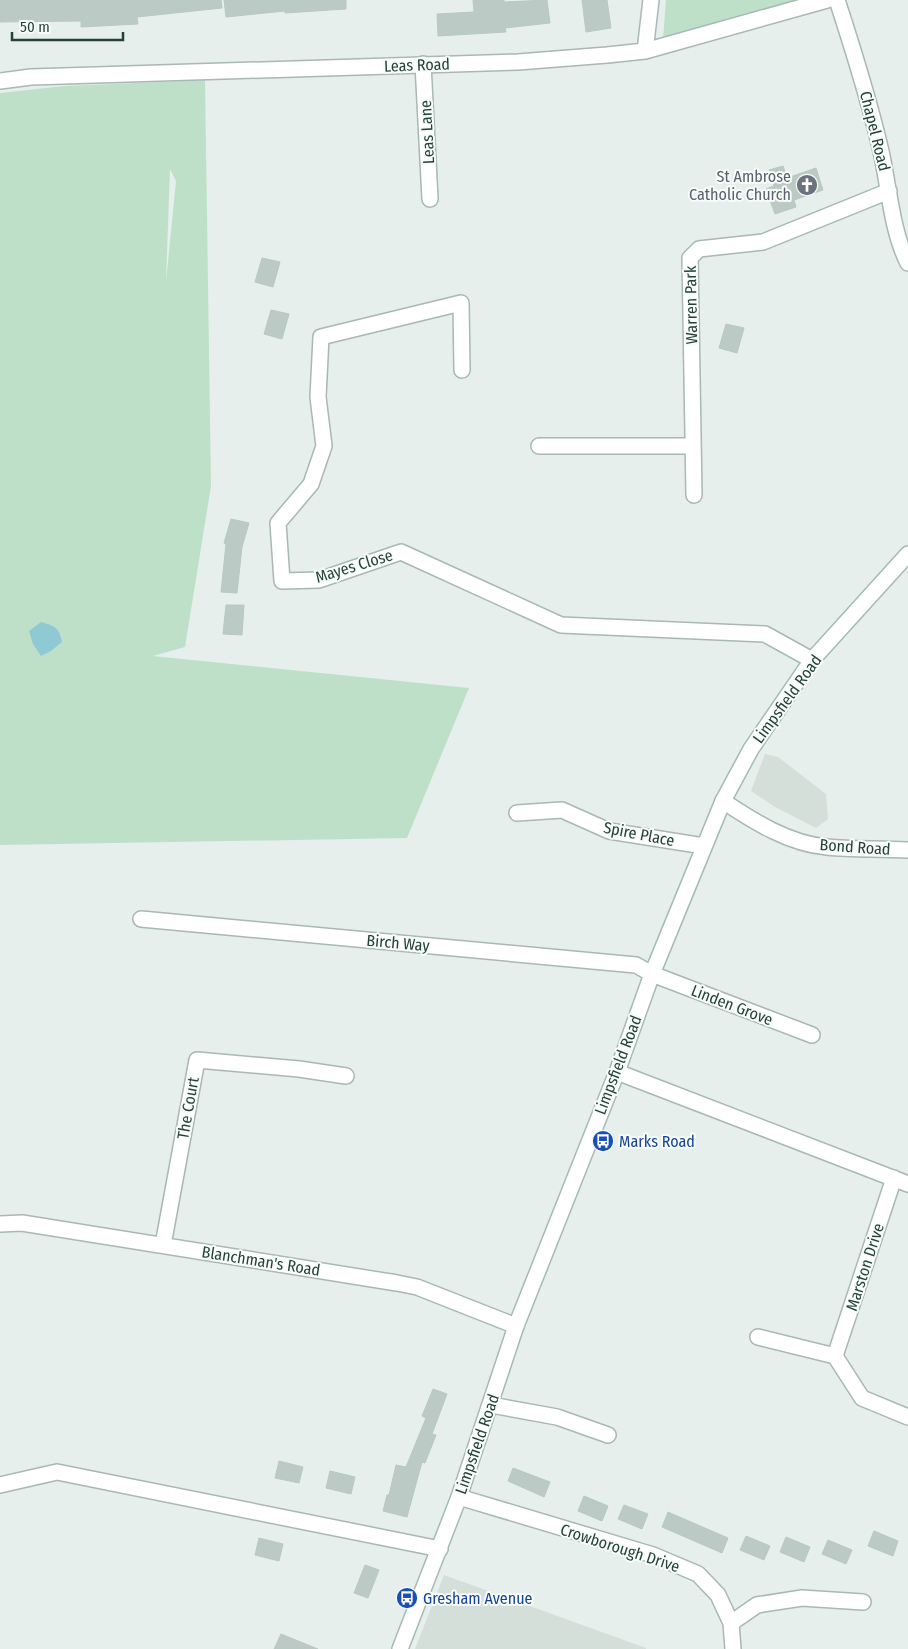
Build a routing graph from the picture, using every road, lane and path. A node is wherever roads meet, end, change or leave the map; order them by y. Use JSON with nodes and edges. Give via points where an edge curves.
{"nodes":[{"id":1,"x":651,"y":0,"type":"edge"},
{"id":2,"x":827,"y":0,"type":"edge"},
{"id":3,"x":837,"y":0,"type":"edge"},
{"id":4,"x":645,"y":51,"type":"junction"},
{"id":5,"x":423,"y":64,"type":"junction"},
{"id":6,"x":0,"y":81,"type":"edge"},
{"id":7,"x":889,"y":191,"type":"junction"},
{"id":8,"x":430,"y":200,"type":"dead end"},
{"id":9,"x":908,"y":262,"type":"edge"},
{"id":10,"x":462,"y":370,"type":"dead end"},
{"id":11,"x":539,"y":446,"type":"dead end"},
{"id":12,"x":693,"y":446,"type":"junction"},
{"id":13,"x":694,"y":495,"type":"dead end"},
{"id":14,"x":908,"y":554,"type":"edge"},
{"id":15,"x":812,"y":660,"type":"junction"},
{"id":16,"x":722,"y":801,"type":"junction"},
{"id":17,"x":517,"y":813,"type":"dead end"},
{"id":18,"x":704,"y":846,"type":"junction"},
{"id":19,"x":908,"y":850,"type":"edge"},
{"id":20,"x":141,"y":919,"type":"dead end"},
{"id":21,"x":652,"y":974,"type":"junction"},
{"id":22,"x":812,"y":1035,"type":"dead end"},
{"id":23,"x":616,"y":1072,"type":"junction"},
{"id":24,"x":346,"y":1076,"type":"dead end"},
{"id":25,"x":901,"y":1181,"type":"edge"},
{"id":26,"x":0,"y":1224,"type":"edge"},
{"id":27,"x":164,"y":1245,"type":"junction"},
{"id":28,"x":516,"y":1326,"type":"junction"},
{"id":29,"x":758,"y":1337,"type":"dead end"},
{"id":30,"x":835,"y":1356,"type":"junction"},
{"id":31,"x":490,"y":1405,"type":"junction"},
{"id":32,"x":908,"y":1417,"type":"edge"},
{"id":33,"x":608,"y":1435,"type":"dead end"},
{"id":34,"x":0,"y":1485,"type":"edge"},
{"id":35,"x":459,"y":1497,"type":"junction"},
{"id":36,"x":440,"y":1548,"type":"junction"},
{"id":37,"x":864,"y":1602,"type":"dead end"},
{"id":38,"x":731,"y":1623,"type":"junction"},
{"id":39,"x":400,"y":1649,"type":"edge"},
{"id":40,"x":733,"y":1649,"type":"edge"}],
"edges":[{"from":1,"to":4,"type":"street"},
{"from":2,"to":4,"type":"street","name":"Leas Road"},
{"from":3,"to":7,"type":"street","name":"Chapel Road","via":[[857,62]]},
{"from":4,"to":5,"type":"street","name":"Leas Road","via":[[518,62]]},
{"from":5,"to":6,"type":"street","name":"Leas Road","via":[[30,77]]},
{"from":5,"to":8,"type":"street","name":"Leas Lane"},
{"from":7,"to":9,"type":"street","name":"Chapel Road","via":[[898,238]]},
{"from":7,"to":12,"type":"street","name":"Warren Park","via":[[763,242],[699,249],[690,258]]},
{"from":10,"to":15,"type":"street","name":"Mayes Close","via":[[461,303],[321,337],[318,398],[324,446],[311,484],[278,523],[282,581],[320,580],[401,552],[561,625],[765,634]]},
{"from":11,"to":12,"type":"street"},
{"from":12,"to":13,"type":"street","name":"Warren Park"},
{"from":14,"to":15,"type":"street","name":"Limpsfield Road"},
{"from":15,"to":16,"type":"street","name":"Limpsfield Road","via":[[751,749]]},
{"from":16,"to":18,"type":"street","name":"Limpsfield Road"},
{"from":16,"to":19,"type":"street","name":"Bond Road","via":[[756,823],[794,840],[826,847]]},
{"from":17,"to":18,"type":"street","name":"Spire Place","via":[[562,810],[609,831]]},
{"from":18,"to":21,"type":"street","name":"Limpsfield Road"},
{"from":20,"to":21,"type":"street","name":"Birch Way","via":[[636,965]]},
{"from":21,"to":22,"type":"street","name":"Linden Grove"},
{"from":21,"to":23,"type":"street","name":"Limpsfield Road"},
{"from":23,"to":25,"type":"street"},
{"from":23,"to":28,"type":"street","name":"Limpsfield Road"},
{"from":24,"to":27,"type":"street","name":"The Court","via":[[196,1060]]},
{"from":25,"to":30,"type":"street","name":"Marston Drive"},
{"from":26,"to":27,"type":"street","name":"Blanchman's Road","via":[[22,1223]]},
{"from":27,"to":28,"type":"street","name":"Blanchman's Road","via":[[417,1287]]},
{"from":28,"to":31,"type":"street","name":"Limpsfield Road"},
{"from":29,"to":30,"type":"street"},
{"from":30,"to":32,"type":"street","via":[[862,1398]]},
{"from":31,"to":33,"type":"street","via":[[557,1416]]},
{"from":31,"to":35,"type":"street","name":"Limpsfield Road"},
{"from":34,"to":36,"type":"street","via":[[57,1472]]},
{"from":35,"to":36,"type":"street","name":"Limpsfield Road"},
{"from":35,"to":38,"type":"street","name":"Crowborough Drive","via":[[653,1555],[698,1574],[718,1595]]},
{"from":36,"to":39,"type":"street","name":"Limpsfield Road"},
{"from":37,"to":38,"type":"street","via":[[802,1598],[757,1605]]},
{"from":38,"to":40,"type":"street","name":"Crowborough Drive"}]}
